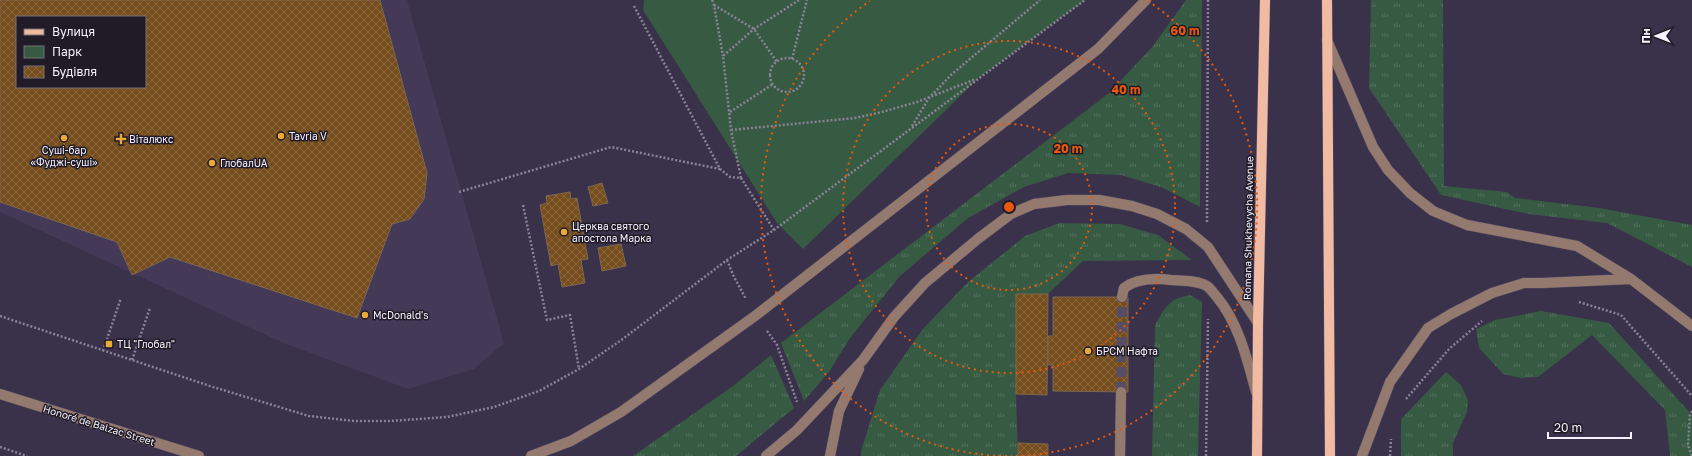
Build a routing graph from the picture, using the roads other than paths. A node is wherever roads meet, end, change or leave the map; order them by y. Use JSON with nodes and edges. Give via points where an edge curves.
{"nodes":[{"id":1,"x":1146,"y":0,"type":"edge"},
{"id":2,"x":1265,"y":0,"type":"edge"},
{"id":3,"x":1327,"y":0,"type":"edge"},
{"id":4,"x":1327,"y":40,"type":"junction"},
{"id":5,"x":1631,"y":279,"type":"junction"},
{"id":6,"x":1122,"y":297,"type":"tunnel mouth"},
{"id":7,"x":1258,"y":323,"type":"junction"},
{"id":8,"x":1692,"y":326,"type":"edge"},
{"id":9,"x":863,"y":360,"type":"junction"},
{"id":10,"x":1121,"y":392,"type":"tunnel mouth"},
{"id":11,"x":0,"y":394,"type":"edge"},
{"id":12,"x":1257,"y":396,"type":"junction"},
{"id":13,"x":199,"y":456,"type":"edge"},
{"id":14,"x":531,"y":456,"type":"edge"},
{"id":15,"x":766,"y":456,"type":"edge"},
{"id":16,"x":830,"y":456,"type":"edge"},
{"id":17,"x":1120,"y":456,"type":"edge"},
{"id":18,"x":1257,"y":456,"type":"edge"},
{"id":19,"x":1330,"y":456,"type":"edge"},
{"id":20,"x":1362,"y":456,"type":"edge"}],
"edges":[{"from":1,"to":14,"type":"street","via":[[1098,49],[755,316],[621,412],[571,441]]},
{"from":2,"to":7,"type":"main road","name":"Romana Shukhevycha Avenue"},
{"from":3,"to":4,"type":"main road"},
{"from":4,"to":5,"type":"street","via":[[1373,147],[1388,170],[1410,193],[1433,211],[1467,225],[1577,246]]},
{"from":4,"to":19,"type":"main road"},
{"from":5,"to":8,"type":"street"},
{"from":5,"to":20,"type":"street","via":[[1524,283],[1492,293],[1428,328],[1390,382]]},
{"from":6,"to":12,"type":"street","via":[[1124,288],[1130,283],[1144,280],[1172,280],[1208,287],[1226,308],[1244,347]]},
{"from":7,"to":9,"type":"street","via":[[1208,246],[1186,229],[1158,214],[1132,206],[1099,200],[1067,200],[1034,204],[1011,214],[979,238],[925,283],[894,317]]},
{"from":7,"to":12,"type":"main road","name":"Romana Shukhevycha Avenue"},
{"from":9,"to":15,"type":"street","via":[[797,430]]},
{"from":9,"to":16,"type":"street","via":[[839,411]]},
{"from":10,"to":17,"type":"street"},
{"from":11,"to":13,"type":"street","name":"Honoré de Balzac Street"},
{"from":12,"to":18,"type":"main road","name":"Romana Shukhevycha Avenue"}]}
